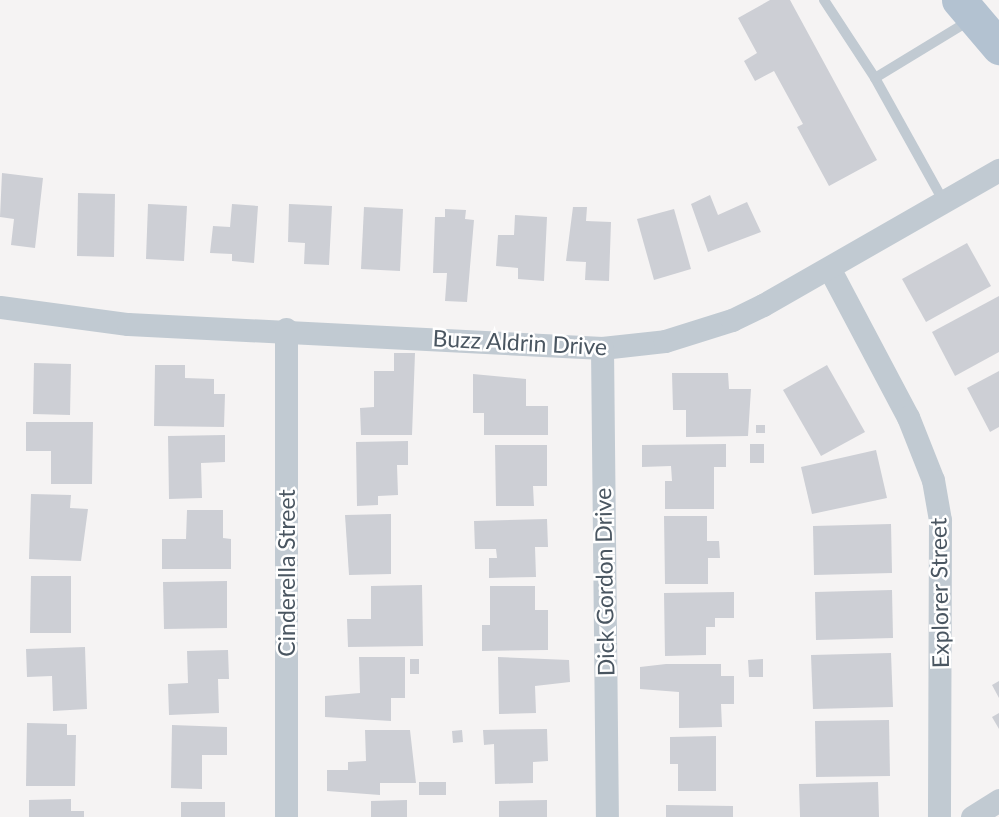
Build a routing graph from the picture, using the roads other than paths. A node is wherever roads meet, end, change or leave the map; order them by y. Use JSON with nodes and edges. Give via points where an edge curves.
{"nodes":[{"id":1,"x":824,"y":0,"type":"edge"},
{"id":2,"x":967,"y":9,"type":"edge"},
{"id":3,"x":999,"y":47,"type":"edge"},
{"id":4,"x":875,"y":78,"type":"junction"},
{"id":5,"x":999,"y":170,"type":"edge"},
{"id":6,"x":944,"y":202,"type":"junction"},
{"id":7,"x":829,"y":268,"type":"junction"},
{"id":8,"x":0,"y":307,"type":"edge"},
{"id":9,"x":286,"y":329,"type":"junction"},
{"id":10,"x":602,"y":348,"type":"junction"},
{"id":11,"x":999,"y":800,"type":"edge"},
{"id":12,"x":285,"y":817,"type":"edge"},
{"id":13,"x":607,"y":817,"type":"edge"},
{"id":14,"x":939,"y":817,"type":"edge"},
{"id":15,"x":972,"y":817,"type":"edge"}],
"edges":[{"from":1,"to":4,"type":"lane"},
{"from":2,"to":3,"type":"main road"},
{"from":2,"to":4,"type":"lane"},
{"from":4,"to":6,"type":"lane"},
{"from":5,"to":6,"type":"street","name":"Buzz Aldrin Drive"},
{"from":6,"to":7,"type":"street","name":"Buzz Aldrin Drive"},
{"from":7,"to":10,"type":"street","name":"Buzz Aldrin Drive","via":[[763,305],[699,332]]},
{"from":7,"to":14,"type":"street","name":"Explorer Street","via":[[908,417],[933,480],[940,520]]},
{"from":8,"to":9,"type":"street","name":"Buzz Aldrin Drive","via":[[128,324]]},
{"from":9,"to":10,"type":"street","name":"Buzz Aldrin Drive"},
{"from":9,"to":12,"type":"street","name":"Cinderella Street"},
{"from":10,"to":13,"type":"street","name":"Dick Gordon Drive"},
{"from":11,"to":15,"type":"street"}]}
